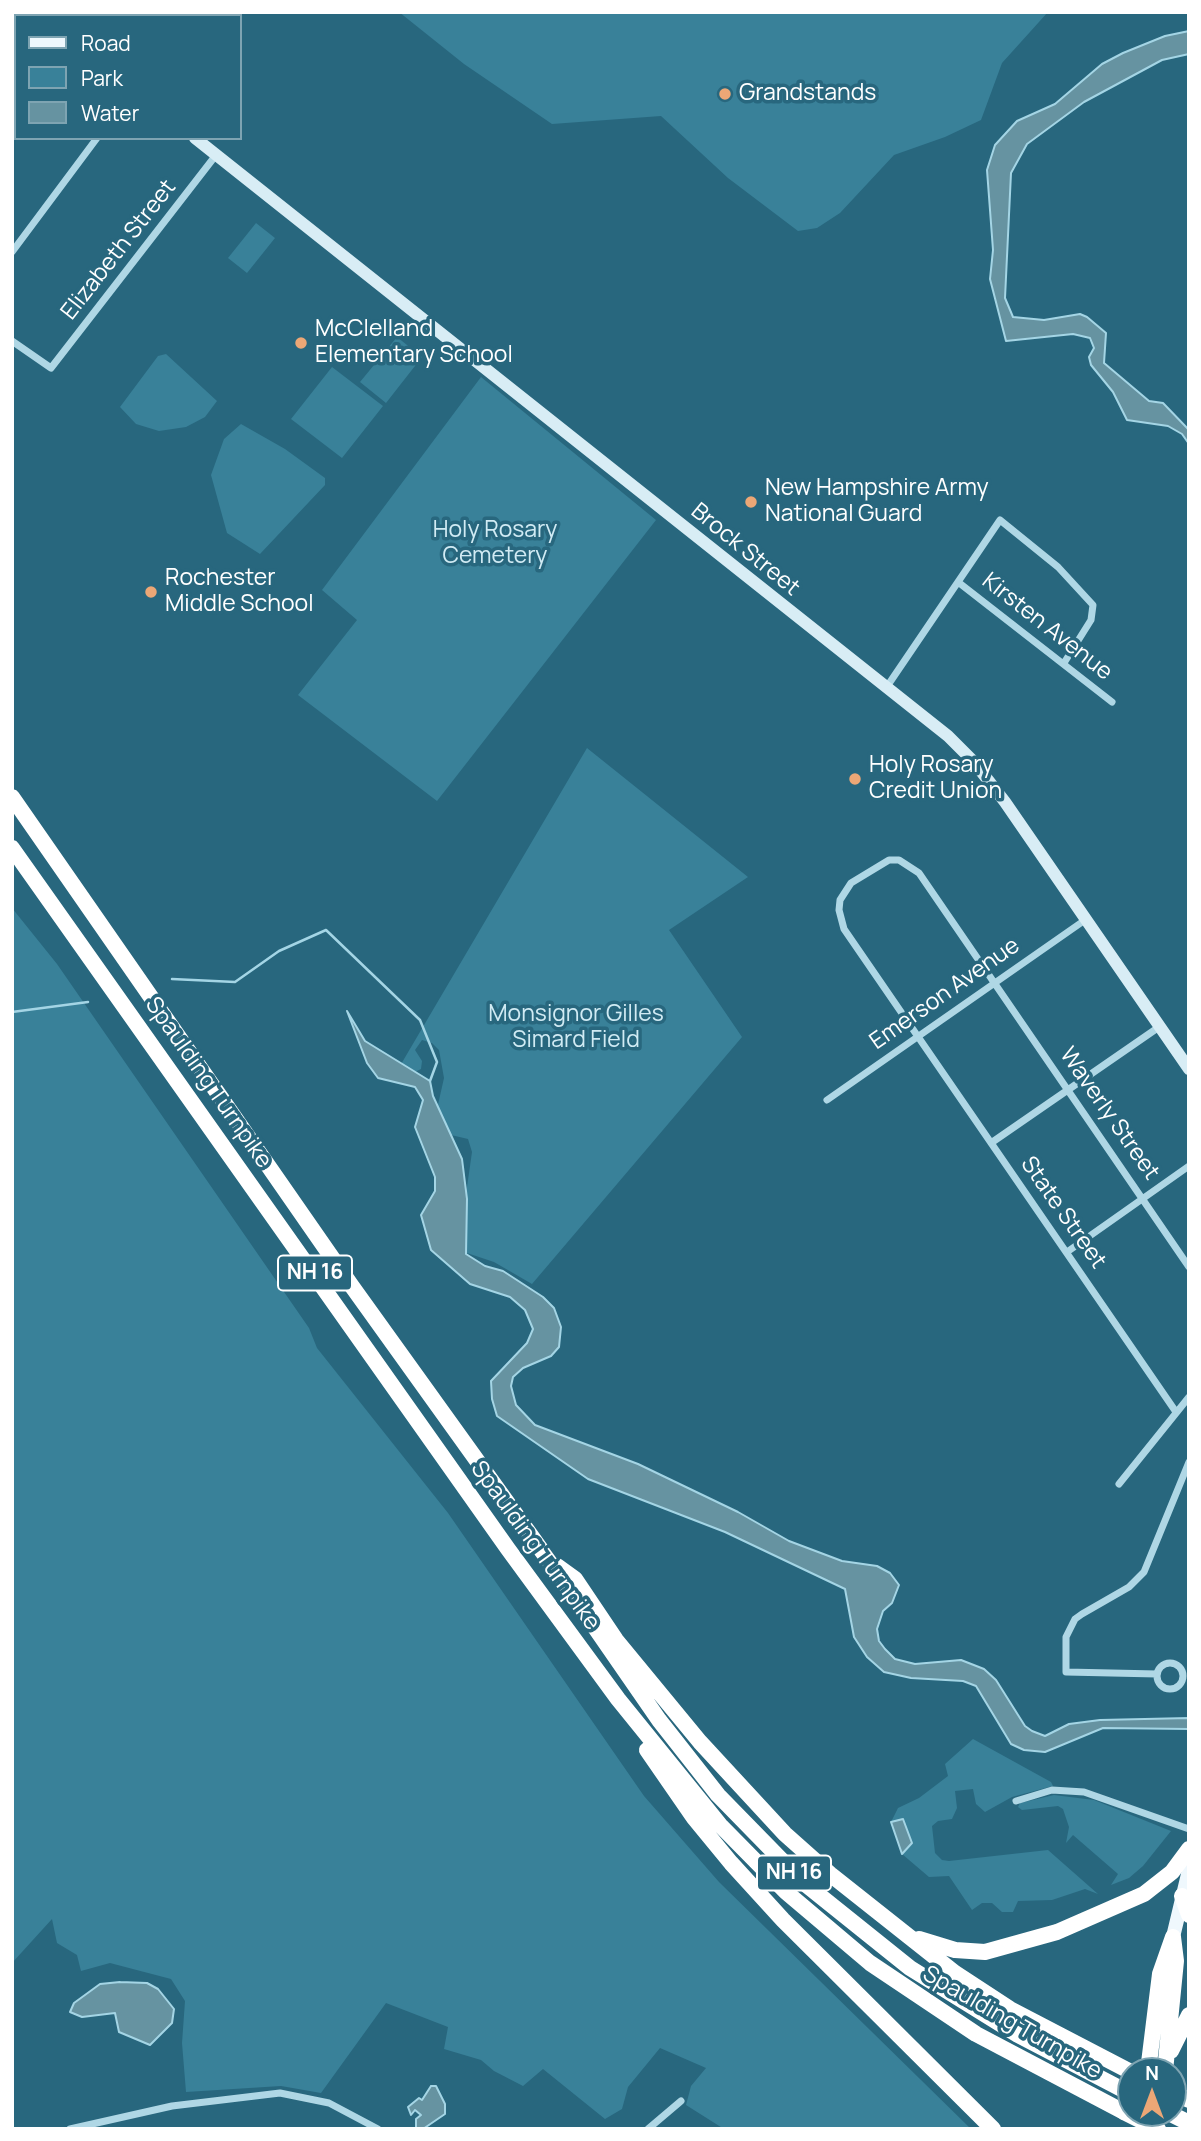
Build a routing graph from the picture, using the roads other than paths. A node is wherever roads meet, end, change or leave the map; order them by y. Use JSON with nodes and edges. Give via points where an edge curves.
{"nodes":[{"id":1,"x":95,"y":140,"type":"edge"},
{"id":2,"x":197,"y":140,"type":"edge"},
{"id":3,"x":216,"y":155,"type":"junction"},
{"id":4,"x":12,"y":251,"type":"edge"},
{"id":5,"x":12,"y":341,"type":"edge"},
{"id":6,"x":958,"y":582,"type":"junction"},
{"id":7,"x":1064,"y":663,"type":"junction"},
{"id":8,"x":886,"y":688,"type":"junction"},
{"id":9,"x":1112,"y":702,"type":"dead end"},
{"id":10,"x":12,"y":797,"type":"edge"},
{"id":11,"x":12,"y":848,"type":"edge"},
{"id":12,"x":1085,"y":920,"type":"junction"},
{"id":13,"x":996,"y":982,"type":"junction"},
{"id":14,"x":1159,"y":1027,"type":"junction"},
{"id":15,"x":919,"y":1036,"type":"junction"},
{"id":16,"x":1189,"y":1069,"type":"edge"},
{"id":17,"x":1068,"y":1090,"type":"junction"},
{"id":18,"x":827,"y":1100,"type":"dead end"},
{"id":19,"x":991,"y":1143,"type":"junction"},
{"id":20,"x":1189,"y":1166,"type":"edge"},
{"id":21,"x":1144,"y":1198,"type":"junction"},
{"id":22,"x":1067,"y":1252,"type":"junction"},
{"id":23,"x":1189,"y":1267,"type":"edge"},
{"id":24,"x":1189,"y":1396,"type":"edge"},
{"id":25,"x":1176,"y":1412,"type":"junction"},
{"id":26,"x":1189,"y":1462,"type":"edge"},
{"id":27,"x":1119,"y":1483,"type":"dead end"},
{"id":28,"x":547,"y":1558,"type":"junction"},
{"id":29,"x":1157,"y":1674,"type":"dead end"},
{"id":30,"x":618,"y":1699,"type":"junction"},
{"id":31,"x":1016,"y":1801,"type":"dead end"},
{"id":32,"x":1189,"y":1829,"type":"edge"},
{"id":33,"x":1189,"y":1849,"type":"edge"},
{"id":34,"x":1189,"y":1870,"type":"edge"},
{"id":35,"x":1182,"y":1896,"type":"junction"},
{"id":36,"x":1189,"y":1915,"type":"edge"},
{"id":37,"x":900,"y":1932,"type":"junction"},
{"id":38,"x":1181,"y":1938,"type":"edge"},
{"id":39,"x":1189,"y":2015,"type":"edge"},
{"id":40,"x":1150,"y":2057,"type":"edge"},
{"id":41,"x":1166,"y":2057,"type":"edge"},
{"id":42,"x":1170,"y":2057,"type":"edge"},
{"id":43,"x":1117,"y":2064,"type":"edge"},
{"id":44,"x":1117,"y":2087,"type":"edge"},
{"id":45,"x":681,"y":2101,"type":"dead end"},
{"id":46,"x":70,"y":2129,"type":"edge"},
{"id":47,"x":378,"y":2129,"type":"edge"},
{"id":48,"x":649,"y":2129,"type":"edge"},
{"id":49,"x":993,"y":2129,"type":"edge"},
{"id":50,"x":1159,"y":2129,"type":"edge"}],
"edges":[{"from":1,"to":4,"type":"street"},
{"from":2,"to":3,"type":"street","name":"Brock Street"},
{"from":3,"to":5,"type":"street","name":"Elizabeth Street","via":[[51,368]]},
{"from":3,"to":8,"type":"street","name":"Brock Street"},
{"from":6,"to":7,"type":"street","name":"Kirsten Avenue"},
{"from":6,"to":7,"type":"street","via":[[1000,520],[1067,576],[1093,605],[1091,620]]},
{"from":6,"to":8,"type":"street"},
{"from":7,"to":9,"type":"street","name":"Kirsten Avenue"},
{"from":8,"to":12,"type":"street","name":"Brock Street","via":[[974,762]]},
{"from":10,"to":28,"type":"highway","name":"Spaulding Turnpike","number":"NH 16","via":[[335,1263]]},
{"from":11,"to":30,"type":"highway","name":"Spaulding Turnpike","number":"NH 16"},
{"from":12,"to":13,"type":"street","name":"Emerson Avenue"},
{"from":12,"to":14,"type":"street","name":"Brock Street"},
{"from":13,"to":15,"type":"street","name":"Emerson Avenue"},
{"from":13,"to":15,"type":"street","name":"Waverly Street","via":[[908,864],[889,860],[859,876],[840,900],[841,920]]},
{"from":13,"to":17,"type":"street","name":"Waverly Street"},
{"from":14,"to":16,"type":"street","name":"Brock Street"},
{"from":14,"to":17,"type":"street"},
{"from":15,"to":18,"type":"street","name":"Emerson Avenue"},
{"from":15,"to":19,"type":"street","name":"State Street"},
{"from":17,"to":19,"type":"street"},
{"from":17,"to":21,"type":"street","name":"Waverly Street"},
{"from":19,"to":22,"type":"street","name":"State Street"},
{"from":20,"to":21,"type":"street"},
{"from":21,"to":22,"type":"street"},
{"from":21,"to":23,"type":"street","name":"Waverly Street"},
{"from":22,"to":25,"type":"street","name":"State Street"},
{"from":24,"to":25,"type":"street"},
{"from":25,"to":27,"type":"street"},
{"from":26,"to":29,"type":"street","via":[[1144,1572],[1129,1587],[1075,1619],[1066,1637],[1066,1672]]},
{"from":28,"to":37,"type":"highway","via":[[575,1579],[616,1640],[740,1786],[785,1833]]},
{"from":28,"to":44,"type":"highway","name":"Spaulding Turnpike","number":"NH 16","via":[[659,1720],[718,1795],[804,1883],[944,1991]]},
{"from":30,"to":49,"type":"highway","via":[[657,1767],[731,1863]]},
{"from":30,"to":50,"type":"highway","name":"Spaulding Turnpike","number":"NH 16","bridge":true,"via":[[720,1825],[823,1926],[976,2034]]},
{"from":31,"to":32,"type":"street","via":[[1052,1790],[1071,1790]]},
{"from":33,"to":37,"type":"highway","via":[[1172,1872],[1144,1894],[1079,1924],[1016,1945],[966,1952]]},
{"from":34,"to":35,"type":"main road"},
{"from":35,"to":36,"type":"highway"},
{"from":35,"to":38,"type":"main road"},
{"from":37,"to":43,"type":"highway","via":[[1010,2009]]},
{"from":38,"to":40,"type":"highway","via":[[1160,1974]]},
{"from":38,"to":41,"type":"highway"},
{"from":39,"to":42,"type":"highway"},
{"from":45,"to":48,"type":"street"},
{"from":46,"to":47,"type":"street","via":[[195,2102],[280,2093],[329,2103]]}]}
